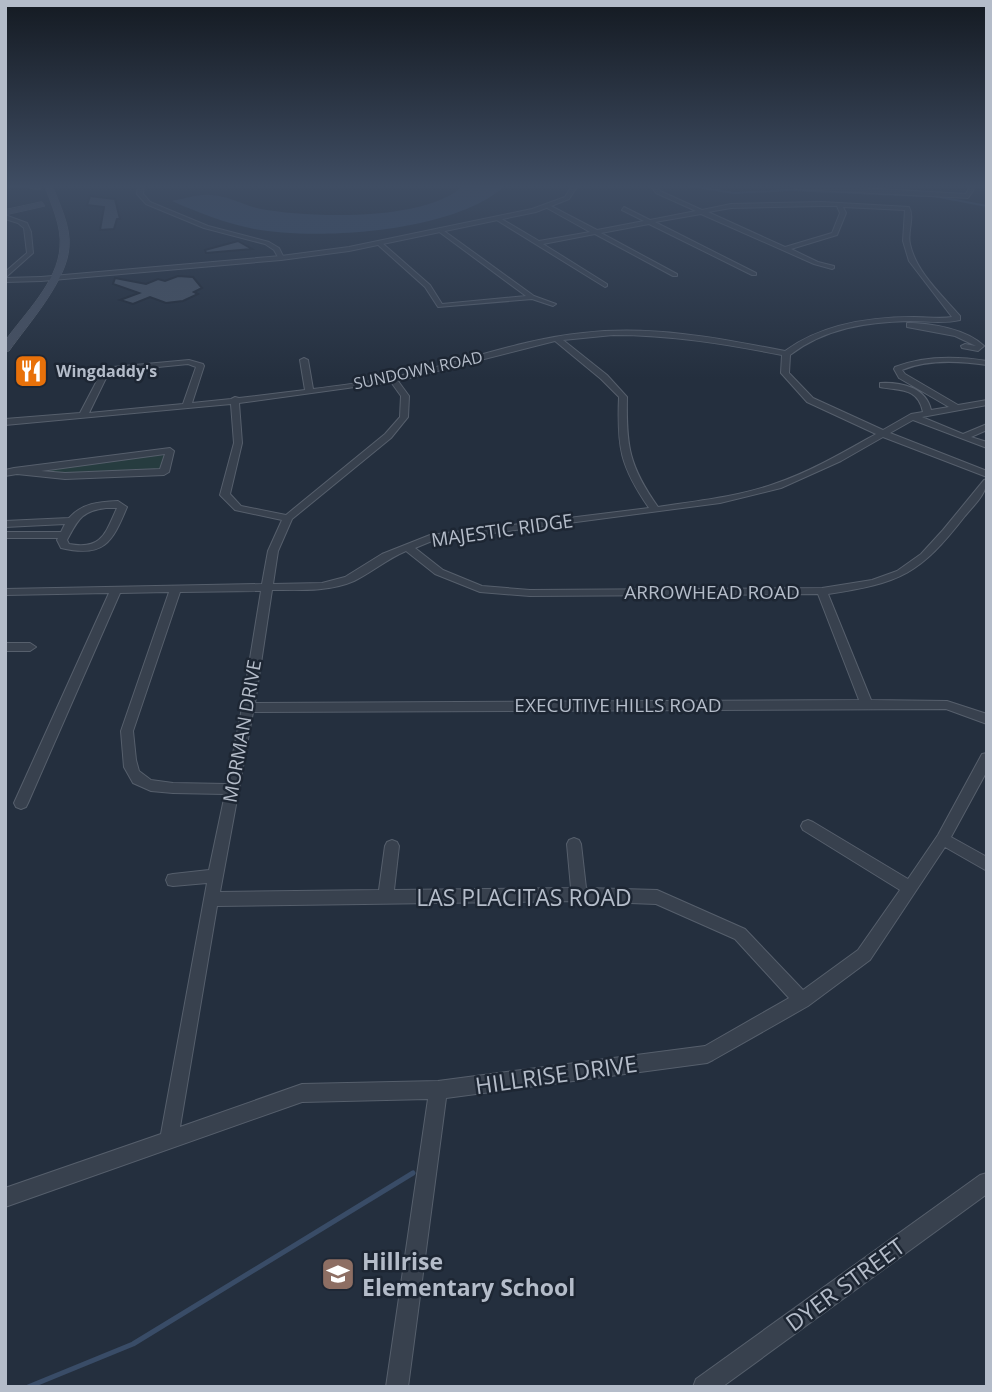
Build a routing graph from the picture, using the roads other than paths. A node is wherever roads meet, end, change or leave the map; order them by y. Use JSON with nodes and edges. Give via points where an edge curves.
{"nodes":[{"id":1,"x":30,"y":249,"type":"edge"},
{"id":2,"x":64,"y":249,"type":"edge"},
{"id":3,"x":277,"y":249,"type":"edge"},
{"id":4,"x":340,"y":249,"type":"edge"},
{"id":5,"x":386,"y":249,"type":"edge"},
{"id":6,"x":466,"y":249,"type":"edge"},
{"id":7,"x":549,"y":249,"type":"edge"},
{"id":8,"x":628,"y":249,"type":"edge"},
{"id":9,"x":704,"y":249,"type":"edge"},
{"id":10,"x":785,"y":249,"type":"edge"},
{"id":11,"x":908,"y":249,"type":"edge"},
{"id":12,"x":52,"y":255,"type":"dead end"},
{"id":13,"x":281,"y":258,"type":"junction"},
{"id":14,"x":832,"y":267,"type":"dead end"},
{"id":15,"x":754,"y":274,"type":"dead end"},
{"id":16,"x":675,"y":275,"type":"dead end"},
{"id":17,"x":5,"y":278,"type":"edge"},
{"id":18,"x":53,"y":278,"type":"junction"},
{"id":19,"x":41,"y":279,"type":"junction"},
{"id":20,"x":605,"y":285,"type":"dead end"},
{"id":21,"x":532,"y":297,"type":"junction"},
{"id":22,"x":554,"y":304,"type":"dead end"},
{"id":23,"x":956,"y":319,"type":"joint"},
{"id":24,"x":893,"y":320,"type":"junction"},
{"id":25,"x":5,"y":330,"type":"edge"},
{"id":26,"x":556,"y":338,"type":"junction"},
{"id":27,"x":965,"y":346,"type":"dead end"},
{"id":28,"x":5,"y":349,"type":"edge"},
{"id":29,"x":786,"y":354,"type":"junction"},
{"id":30,"x":304,"y":360,"type":"dead end"},
{"id":31,"x":987,"y":363,"type":"edge"},
{"id":32,"x":393,"y":379,"type":"junction"},
{"id":33,"x":883,"y":385,"type":"dead end"},
{"id":34,"x":309,"y":391,"type":"junction"},
{"id":35,"x":235,"y":399,"type":"junction"},
{"id":36,"x":987,"y":402,"type":"edge"},
{"id":37,"x":187,"y":405,"type":"junction"},
{"id":38,"x":955,"y":407,"type":"junction"},
{"id":39,"x":927,"y":413,"type":"junction"},
{"id":40,"x":83,"y":416,"type":"junction"},
{"id":41,"x":914,"y":416,"type":"junction"},
{"id":42,"x":5,"y":422,"type":"edge"},
{"id":43,"x":987,"y":427,"type":"edge"},
{"id":44,"x":884,"y":434,"type":"junction"},
{"id":45,"x":963,"y":437,"type":"junction"},
{"id":46,"x":987,"y":445,"type":"edge"},
{"id":47,"x":10,"y":472,"type":"edge"},
{"id":48,"x":987,"y":474,"type":"edge"},
{"id":49,"x":987,"y":482,"type":"edge"},
{"id":50,"x":655,"y":510,"type":"junction"},
{"id":51,"x":288,"y":518,"type":"junction"},
{"id":52,"x":72,"y":521,"type":"junction"},
{"id":53,"x":5,"y":524,"type":"edge"},
{"id":54,"x":5,"y":535,"type":"edge"},
{"id":55,"x":65,"y":536,"type":"junction"},
{"id":56,"x":407,"y":547,"type":"junction"},
{"id":57,"x":266,"y":589,"type":"junction"},
{"id":58,"x":175,"y":590,"type":"junction"},
{"id":59,"x":116,"y":591,"type":"junction"},
{"id":60,"x":5,"y":592,"type":"edge"},
{"id":61,"x":822,"y":592,"type":"junction"},
{"id":62,"x":5,"y":647,"type":"edge"},
{"id":63,"x":30,"y":647,"type":"dead end"},
{"id":64,"x":867,"y":704,"type":"junction"},
{"id":65,"x":248,"y":708,"type":"junction"},
{"id":66,"x":987,"y":719,"type":"edge"},
{"id":67,"x":987,"y":758,"type":"edge"},
{"id":68,"x":232,"y":789,"type":"junction"},
{"id":69,"x":21,"y":803,"type":"dead end"},
{"id":70,"x":808,"y":825,"type":"dead end"},
{"id":71,"x":943,"y":839,"type":"junction"},
{"id":72,"x":573,"y":844,"type":"dead end"},
{"id":73,"x":392,"y":846,"type":"dead end"},
{"id":74,"x":987,"y":864,"type":"edge"},
{"id":75,"x":215,"y":876,"type":"junction"},
{"id":76,"x":173,"y":880,"type":"dead end"},
{"id":77,"x":910,"y":888,"type":"junction"},
{"id":78,"x":579,"y":894,"type":"junction"},
{"id":79,"x":385,"y":898,"type":"junction"},
{"id":80,"x":211,"y":899,"type":"junction"},
{"id":81,"x":802,"y":1000,"type":"junction"},
{"id":82,"x":438,"y":1090,"type":"junction"},
{"id":83,"x":169,"y":1140,"type":"junction"},
{"id":84,"x":987,"y":1182,"type":"edge"},
{"id":85,"x":5,"y":1198,"type":"edge"},
{"id":86,"x":397,"y":1387,"type":"edge"},
{"id":87,"x":704,"y":1387,"type":"edge"}],
"edges":[{"from":1,"to":17,"type":"street"},
{"from":2,"to":18,"type":"main road"},
{"from":3,"to":13,"type":"street"},
{"from":4,"to":13,"type":"street"},
{"from":5,"to":21,"type":"street","via":[[428,286],[440,306]]},
{"from":6,"to":21,"type":"street"},
{"from":7,"to":20,"type":"street"},
{"from":8,"to":16,"type":"street"},
{"from":9,"to":15,"type":"street"},
{"from":10,"to":14,"type":"street"},
{"from":11,"to":23,"type":"street","via":[[918,272]]},
{"from":12,"to":19,"type":"main road"},
{"from":13,"to":18,"type":"street"},
{"from":17,"to":19,"type":"street"},
{"from":18,"to":19,"type":"street"},
{"from":18,"to":28,"type":"main road"},
{"from":19,"to":25,"type":"main road"},
{"from":21,"to":22,"type":"street"},
{"from":23,"to":24,"type":"street"},
{"from":24,"to":27,"type":"street","via":[[950,333],[980,346]]},
{"from":24,"to":29,"type":"street","via":[[826,332],[802,340]]},
{"from":26,"to":29,"type":"street","name":"SUNDOWN ROAD","via":[[666,334]]},
{"from":26,"to":32,"type":"street","name":"SUNDOWN ROAD"},
{"from":26,"to":50,"type":"street","via":[[623,397],[623,454],[632,479]]},
{"from":29,"to":44,"type":"street","via":[[785,373],[810,400]]},
{"from":30,"to":34,"type":"street"},
{"from":31,"to":38,"type":"street","via":[[969,360],[898,369],[901,376]]},
{"from":32,"to":34,"type":"street","name":"SUNDOWN ROAD"},
{"from":32,"to":51,"type":"street","name":"MORMAN DRIVE","via":[[405,396],[404,416],[388,436]]},
{"from":33,"to":39,"type":"street","via":[[923,396]]},
{"from":34,"to":35,"type":"street","name":"SUNDOWN ROAD"},
{"from":35,"to":37,"type":"street","name":"SUNDOWN ROAD"},
{"from":35,"to":51,"type":"street","via":[[238,443],[225,495],[238,508]]},
{"from":36,"to":38,"type":"street","name":"MAJESTIC RIDGE"},
{"from":37,"to":40,"type":"street","name":"SUNDOWN ROAD"},
{"from":37,"to":40,"type":"street","via":[[200,366],[189,362],[116,369],[104,374]]},
{"from":38,"to":39,"type":"street","name":"MAJESTIC RIDGE"},
{"from":39,"to":41,"type":"street","name":"MAJESTIC RIDGE"},
{"from":40,"to":42,"type":"street","name":"SUNDOWN ROAD"},
{"from":41,"to":44,"type":"street","name":"MAJESTIC RIDGE"},
{"from":41,"to":45,"type":"street"},
{"from":43,"to":45,"type":"street"},
{"from":44,"to":48,"type":"street"},
{"from":44,"to":50,"type":"street","name":"MAJESTIC RIDGE","via":[[778,486]]},
{"from":45,"to":46,"type":"street"},
{"from":47,"to":47,"type":"street","via":[[47,466],[170,451],[164,472],[65,476]]},
{"from":49,"to":61,"type":"street","name":"ARROWHEAD ROAD","via":[[928,551],[903,572]]},
{"from":50,"to":56,"type":"street","name":"MAJESTIC RIDGE","via":[[430,538]]},
{"from":51,"to":57,"type":"street","name":"MORMAN DRIVE","via":[[273,551]]},
{"from":52,"to":53,"type":"street"},
{"from":52,"to":55,"type":"street"},
{"from":52,"to":55,"type":"street","via":[[87,506],[121,507],[101,547],[65,546]]},
{"from":54,"to":55,"type":"street"},
{"from":56,"to":57,"type":"street","name":"MAJESTIC RIDGE","via":[[349,579],[322,586]]},
{"from":56,"to":61,"type":"street","name":"ARROWHEAD ROAD","via":[[439,572],[480,590]]},
{"from":57,"to":58,"type":"street","name":"MAJESTIC RIDGE"},
{"from":57,"to":65,"type":"street","name":"MORMAN DRIVE"},
{"from":58,"to":59,"type":"street","name":"MAJESTIC RIDGE"},
{"from":58,"to":68,"type":"street","via":[[127,731],[127,749],[142,782]]},
{"from":59,"to":60,"type":"street","name":"MAJESTIC RIDGE"},
{"from":59,"to":69,"type":"street"},
{"from":61,"to":64,"type":"street"},
{"from":62,"to":63,"type":"street"},
{"from":64,"to":65,"type":"street","name":"EXECUTIVE HILLS ROAD"},
{"from":64,"to":66,"type":"street","name":"EXECUTIVE HILLS ROAD","via":[[947,705]]},
{"from":65,"to":68,"type":"street","name":"MORMAN DRIVE"},
{"from":67,"to":71,"type":"street","name":"HILLRISE DRIVE"},
{"from":68,"to":75,"type":"street","name":"MORMAN DRIVE"},
{"from":70,"to":77,"type":"street"},
{"from":71,"to":74,"type":"street"},
{"from":71,"to":77,"type":"street","name":"HILLRISE DRIVE"},
{"from":72,"to":78,"type":"street"},
{"from":73,"to":79,"type":"street"},
{"from":75,"to":76,"type":"street"},
{"from":75,"to":80,"type":"street","name":"MORMAN DRIVE"},
{"from":77,"to":81,"type":"street","name":"HILLRISE DRIVE","via":[[864,955]]},
{"from":78,"to":79,"type":"street","name":"LAS PLACITAS ROAD"},
{"from":78,"to":81,"type":"street","name":"LAS PLACITAS ROAD","via":[[657,897],[740,934]]},
{"from":79,"to":80,"type":"street","name":"LAS PLACITAS ROAD"},
{"from":80,"to":83,"type":"street","name":"MORMAN DRIVE"},
{"from":81,"to":82,"type":"street","name":"HILLRISE DRIVE","via":[[708,1054]]},
{"from":82,"to":83,"type":"street","name":"HILLRISE DRIVE","via":[[302,1093]]},
{"from":82,"to":86,"type":"street"},
{"from":83,"to":85,"type":"street","name":"HILLRISE DRIVE"},
{"from":84,"to":87,"type":"street","name":"DYER STREET"}]}
